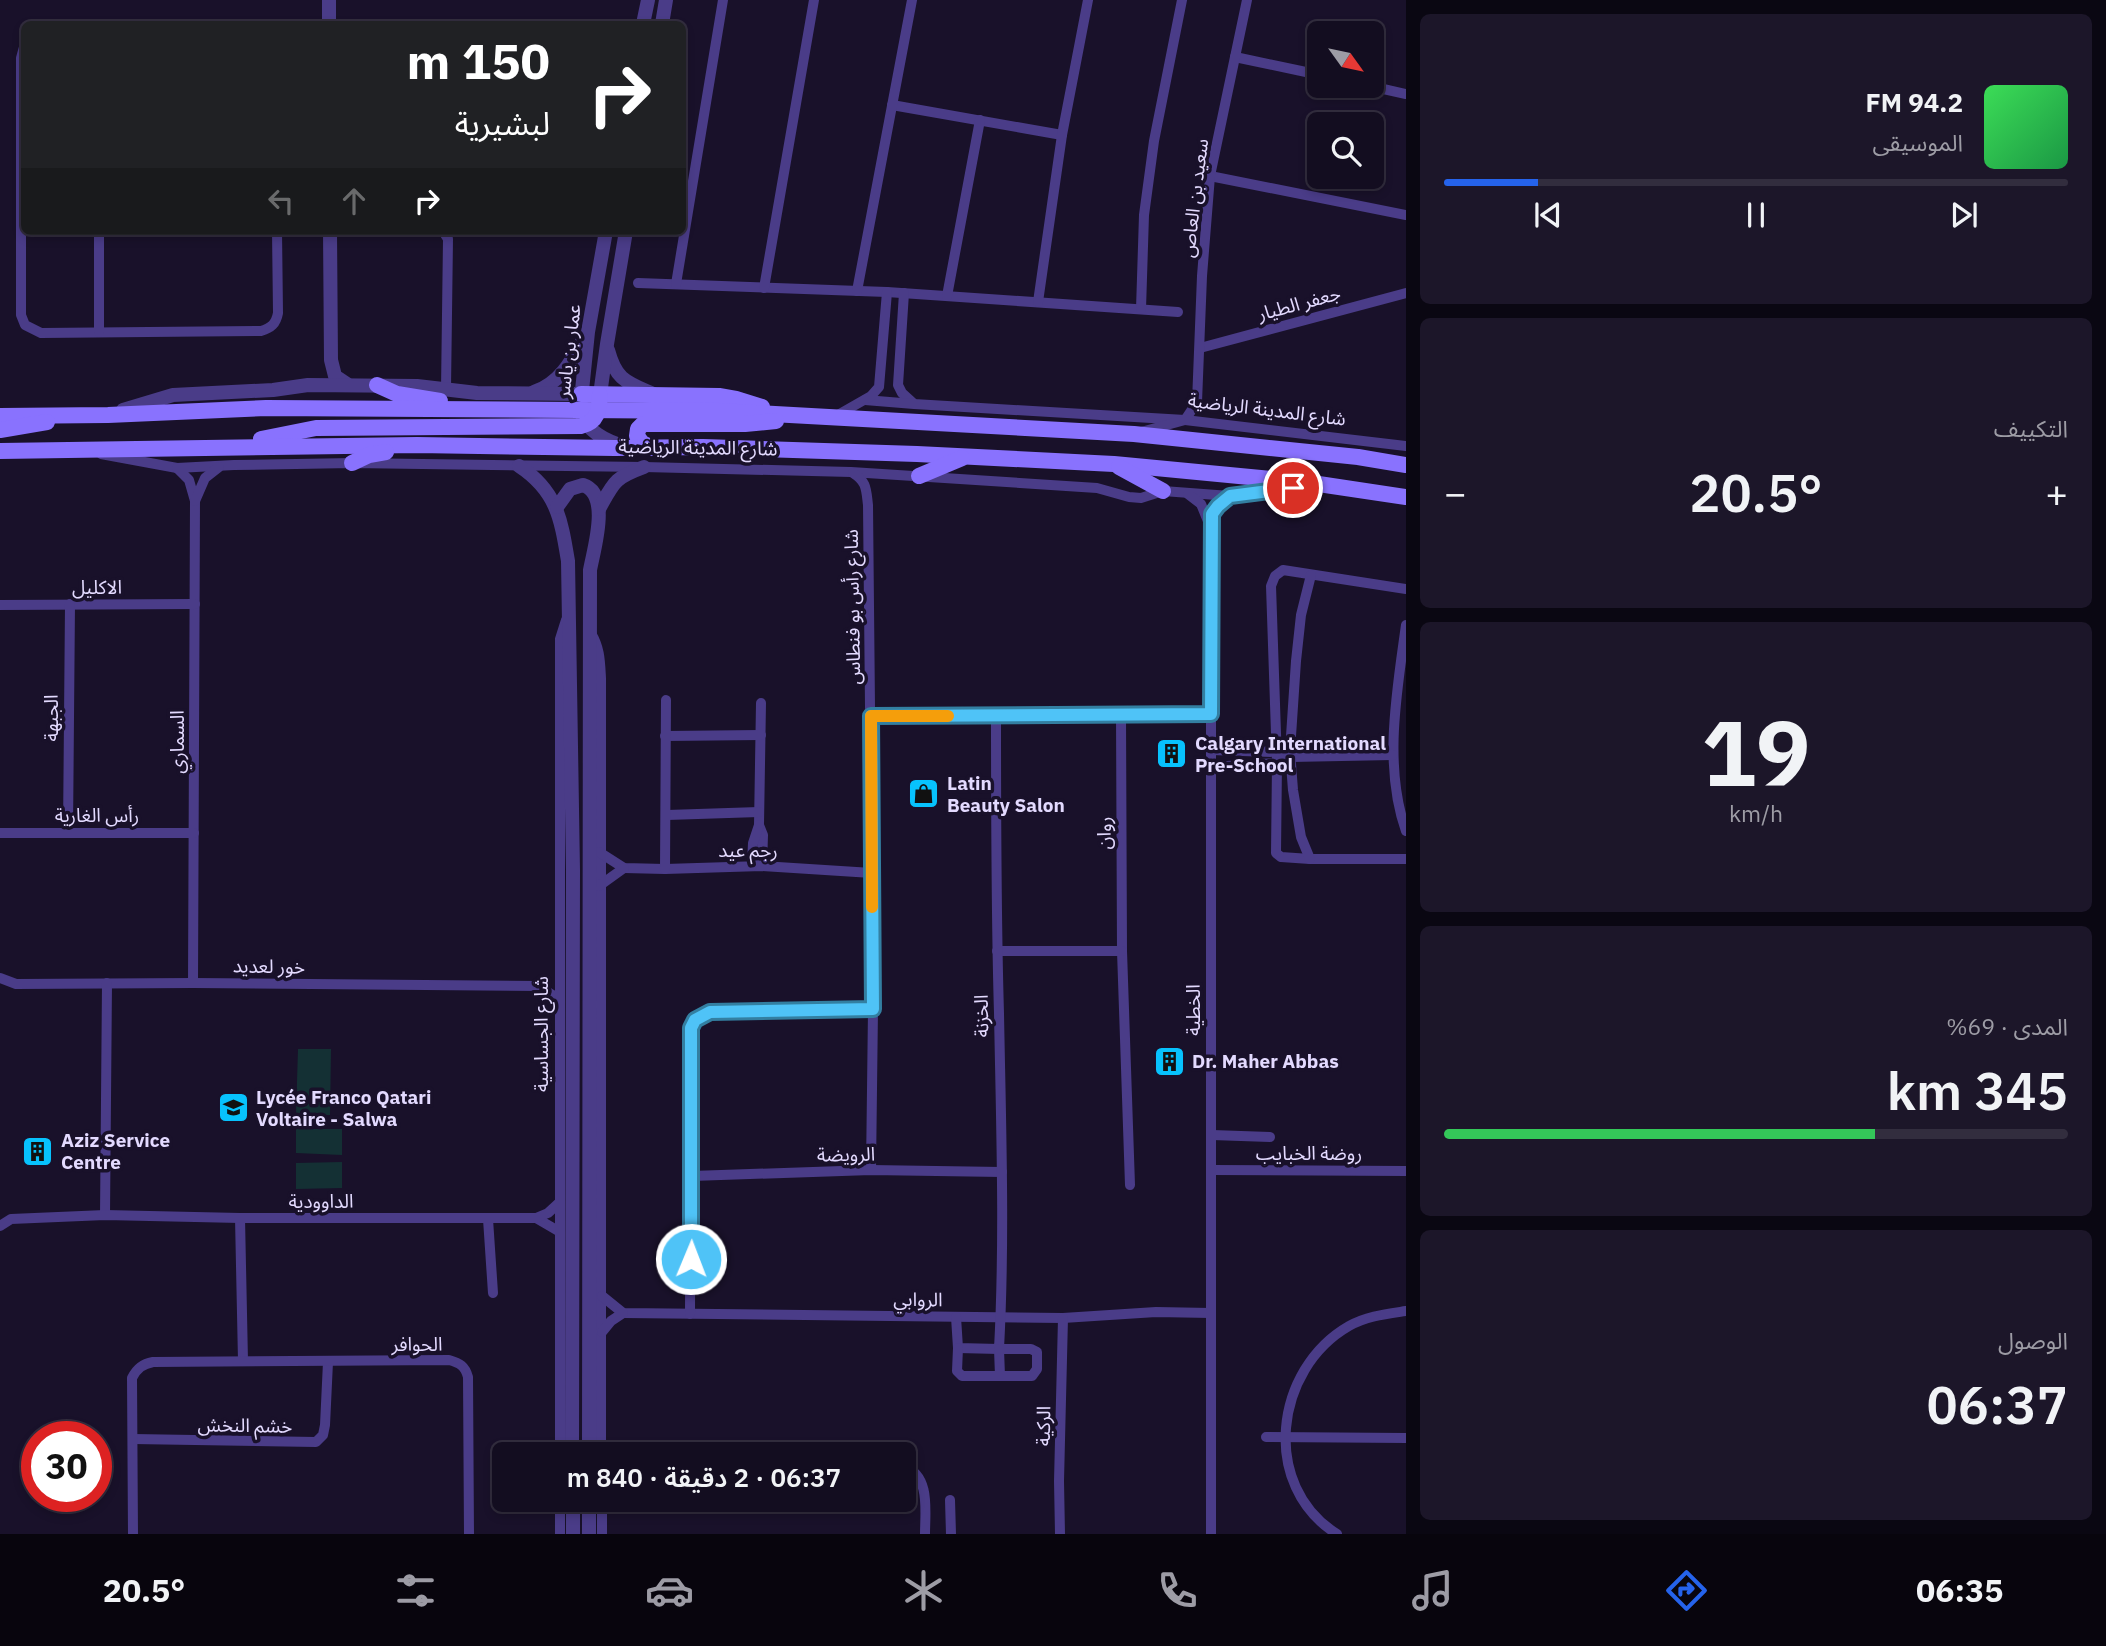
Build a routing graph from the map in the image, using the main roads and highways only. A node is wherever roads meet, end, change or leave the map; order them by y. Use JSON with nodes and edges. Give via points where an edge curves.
{"nodes":[{"id":1,"x":377,"y":385,"type":"road end"},
{"id":2,"x":600,"y":403,"type":"junction"},
{"id":3,"x":484,"y":409,"type":"junction"},
{"id":4,"x":583,"y":410,"type":"junction"},
{"id":5,"x":76,"y":415,"type":"junction"},
{"id":6,"x":784,"y":415,"type":"junction"},
{"id":7,"x":810,"y":415,"type":"junction"},
{"id":8,"x":0,"y":416,"type":"edge"},
{"id":9,"x":0,"y":430,"type":"edge"},
{"id":10,"x":417,"y":445,"type":"junction"},
{"id":11,"x":220,"y":447,"type":"junction"},
{"id":12,"x":652,"y":448,"type":"junction"},
{"id":13,"x":0,"y":450,"type":"edge"},
{"id":14,"x":966,"y":456,"type":"junction"},
{"id":15,"x":352,"y":463,"type":"road end"},
{"id":16,"x":1114,"y":464,"type":"junction"},
{"id":17,"x":1406,"y":465,"type":"edge"},
{"id":18,"x":919,"y":476,"type":"road end"},
{"id":19,"x":1163,"y":491,"type":"road end"},
{"id":20,"x":1406,"y":497,"type":"edge"}],
"edges":[{"from":1,"to":3,"type":"main road","via":[[397,394]]},
{"from":2,"to":4,"type":"main road"},
{"from":2,"to":4,"type":"main road","via":[[595,419]]},
{"from":2,"to":6,"type":"main road","name":"شارع المدينة الرياضية"},
{"from":2,"to":6,"type":"main road","via":[[657,396],[727,397]]},
{"from":3,"to":4,"type":"main road"},
{"from":3,"to":5,"type":"main road","via":[[266,408]]},
{"from":4,"to":11,"type":"main road","via":[[561,427],[316,428]]},
{"from":5,"to":8,"type":"main road"},
{"from":5,"to":9,"type":"main road"},
{"from":6,"to":7,"type":"main road","name":"شارع المدينة الرياضية"},
{"from":7,"to":12,"type":"main road","via":[[762,423],[643,424],[636,436]]},
{"from":7,"to":17,"type":"main road","name":"شارع المدينة الرياضية","via":[[1134,434]]},
{"from":10,"to":11,"type":"main road","name":"شارع المدينة الرياضية"},
{"from":10,"to":12,"type":"main road","name":"شارع المدينة الرياضية"},
{"from":10,"to":15,"type":"main road"},
{"from":11,"to":13,"type":"main road","name":"شارع المدينة الرياضية"},
{"from":12,"to":14,"type":"main road","name":"شارع المدينة الرياضية"},
{"from":14,"to":16,"type":"main road","name":"شارع المدينة الرياضية"},
{"from":14,"to":18,"type":"main road"},
{"from":16,"to":19,"type":"main road"},
{"from":16,"to":20,"type":"main road","name":"شارع المدينة الرياضية"}]}
